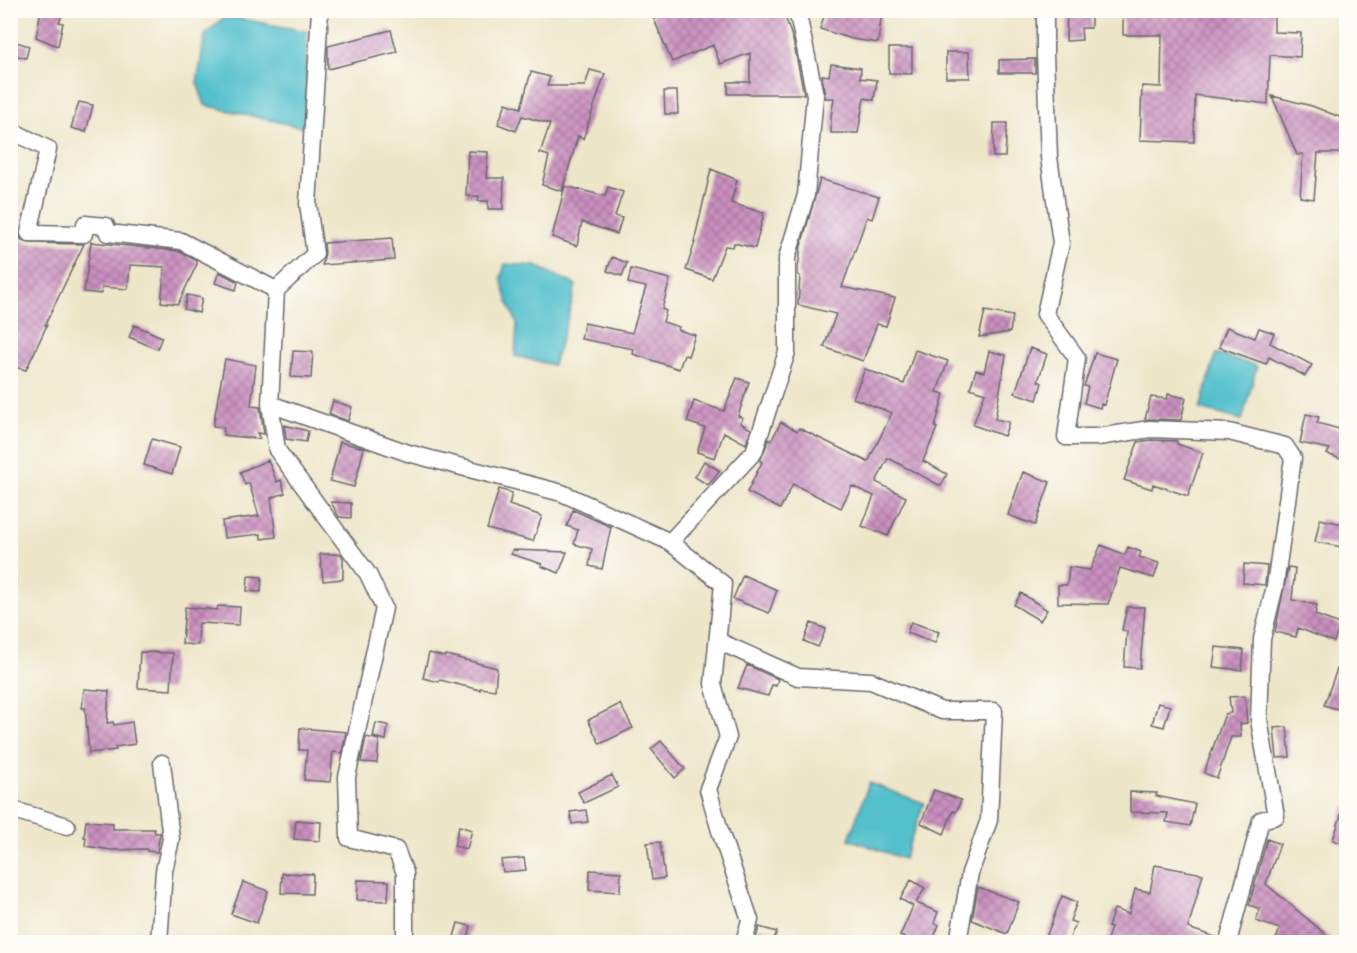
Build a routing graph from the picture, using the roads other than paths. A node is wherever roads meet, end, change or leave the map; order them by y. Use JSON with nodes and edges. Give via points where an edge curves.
{"nodes":[{"id":1,"x":320,"y":10,"type":"edge"},
{"id":2,"x":796,"y":10,"type":"edge"},
{"id":3,"x":1046,"y":10,"type":"edge"},
{"id":4,"x":10,"y":130,"type":"edge"},
{"id":5,"x":276,"y":290,"type":"junction"},
{"id":6,"x":270,"y":404,"type":"junction"},
{"id":7,"x":670,"y":542,"type":"junction"},
{"id":8,"x":718,"y":641,"type":"junction"},
{"id":9,"x":162,"y":763,"type":"dead end"},
{"id":10,"x":10,"y":809,"type":"edge"},
{"id":11,"x":67,"y":826,"type":"dead end"},
{"id":12,"x":159,"y":942,"type":"edge"},
{"id":13,"x":405,"y":942,"type":"edge"},
{"id":14,"x":744,"y":942,"type":"edge"},
{"id":15,"x":958,"y":942,"type":"edge"},
{"id":16,"x":1228,"y":942,"type":"edge"}],
"edges":[{"from":1,"to":5,"type":"street","via":[[308,204],[315,254]]},
{"from":2,"to":7,"type":"street","via":[[815,95],[806,195],[787,258],[787,352],[754,452]]},
{"from":3,"to":16,"type":"street","via":[[1049,157],[1061,243],[1045,314],[1077,358],[1066,437],[1098,437],[1150,429],[1229,432],[1285,446],[1293,458],[1275,586],[1262,639],[1259,720],[1276,816],[1261,820]]},
{"from":4,"to":5,"type":"street","via":[[48,149],[29,233],[84,234],[85,224],[106,226],[108,233],[180,241]]},
{"from":5,"to":6,"type":"street"},
{"from":6,"to":7,"type":"street","via":[[408,453],[562,493]]},
{"from":6,"to":13,"type":"street","via":[[277,450],[368,574],[384,608],[348,777],[349,838],[396,850],[405,873]]},
{"from":7,"to":8,"type":"street","via":[[723,584]]},
{"from":8,"to":14,"type":"street","via":[[713,684],[728,736],[708,789],[750,920]]},
{"from":8,"to":15,"type":"street","via":[[798,677],[871,681],[942,711],[994,711],[989,820],[970,873]]},
{"from":9,"to":12,"type":"street","via":[[171,839],[164,871]]},
{"from":10,"to":11,"type":"street"}]}
